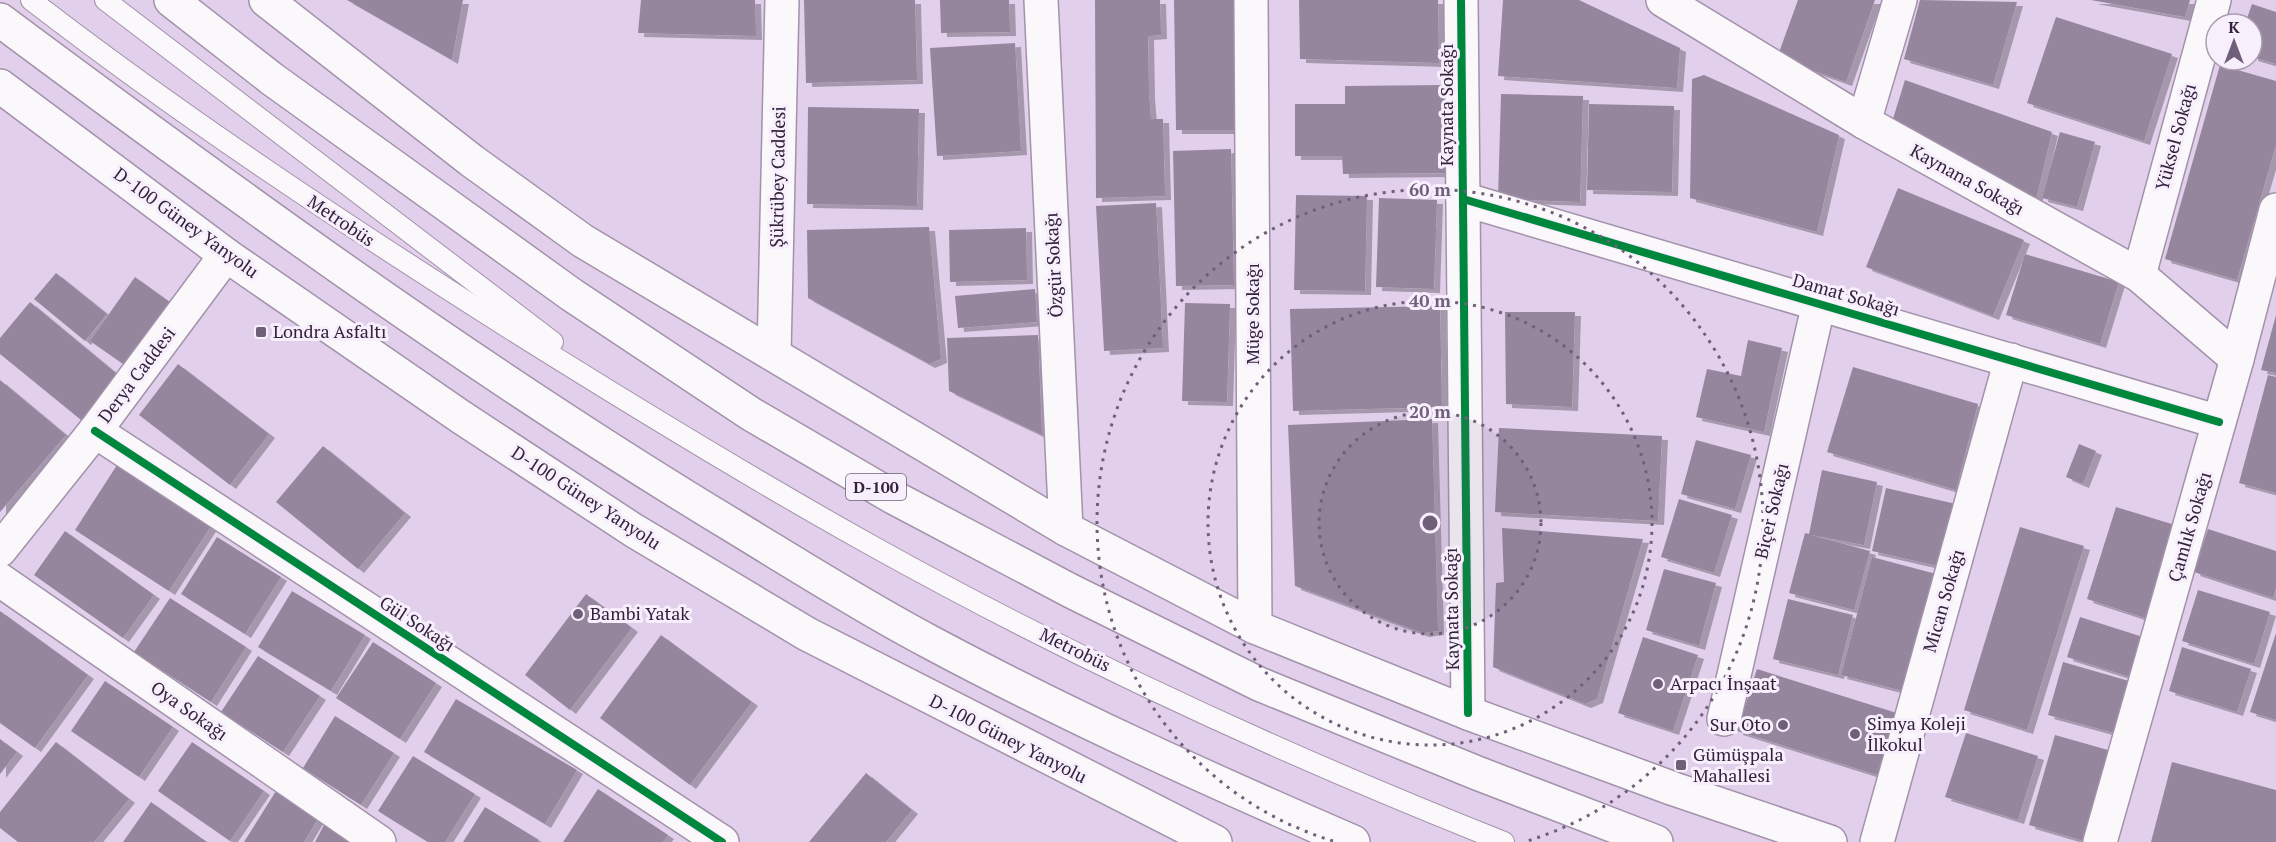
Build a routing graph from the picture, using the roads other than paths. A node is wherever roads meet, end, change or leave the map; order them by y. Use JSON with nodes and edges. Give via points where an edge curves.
{"nodes":[{"id":1,"x":31,"y":0,"type":"edge"},
{"id":2,"x":105,"y":0,"type":"edge"},
{"id":3,"x":171,"y":0,"type":"edge"},
{"id":4,"x":266,"y":0,"type":"edge"},
{"id":5,"x":782,"y":0,"type":"edge"},
{"id":6,"x":1041,"y":0,"type":"edge"},
{"id":7,"x":1251,"y":0,"type":"edge"},
{"id":8,"x":1461,"y":0,"type":"edge"},
{"id":9,"x":1900,"y":0,"type":"edge"},
{"id":10,"x":2214,"y":0,"type":"edge"},
{"id":11,"x":1681,"y":4,"type":"edge"},
{"id":12,"x":0,"y":20,"type":"edge"},
{"id":13,"x":0,"y":86,"type":"edge"},
{"id":14,"x":1864,"y":122,"type":"junction"},
{"id":15,"x":1463,"y":199,"type":"junction"},
{"id":16,"x":2276,"y":210,"type":"edge"},
{"id":17,"x":226,"y":255,"type":"junction"},
{"id":18,"x":2139,"y":275,"type":"junction"},
{"id":19,"x":1819,"y":303,"type":"junction"},
{"id":20,"x":774,"y":354,"type":"junction"},
{"id":21,"x":2237,"y":359,"type":"junction"},
{"id":22,"x":2011,"y":360,"type":"junction"},
{"id":23,"x":2219,"y":422,"type":"junction"},
{"id":24,"x":663,"y":425,"type":"junction"},
{"id":25,"x":95,"y":431,"type":"junction"},
{"id":26,"x":1066,"y":529,"type":"junction"},
{"id":27,"x":0,"y":550,"type":"edge"},
{"id":28,"x":0,"y":580,"type":"edge"},
{"id":29,"x":1255,"y":627,"type":"junction"},
{"id":30,"x":1468,"y":713,"type":"junction"},
{"id":31,"x":1724,"y":719,"type":"dead end"},
{"id":32,"x":379,"y":842,"type":"edge"},
{"id":33,"x":722,"y":842,"type":"edge"},
{"id":34,"x":1215,"y":842,"type":"edge"},
{"id":35,"x":1353,"y":842,"type":"edge"},
{"id":36,"x":1504,"y":842,"type":"edge"},
{"id":37,"x":1656,"y":842,"type":"edge"},
{"id":38,"x":1830,"y":842,"type":"edge"},
{"id":39,"x":1877,"y":842,"type":"edge"},
{"id":40,"x":2100,"y":842,"type":"edge"}],
"edges":[{"from":1,"to":24,"type":"lane","name":"Metrobüs","via":[[339,220]]},
{"from":2,"to":24,"type":"lane","name":"Metrobüs"},
{"from":3,"to":37,"type":"main road","number":"D-100","via":[[272,78],[572,294],[751,414],[893,497],[1260,684]]},
{"from":4,"to":20,"type":"main road","via":[[472,161],[583,241]]},
{"from":5,"to":20,"type":"main road","name":"Şükrübey Caddesi"},
{"from":6,"to":26,"type":"main road","name":"Özgür Sokağı"},
{"from":7,"to":29,"type":"main road","name":"Müge Sokağı"},
{"from":8,"to":15,"type":"main road","name":"Kaynata Sokağı"},
{"from":9,"to":14,"type":"main road"},
{"from":10,"to":18,"type":"main road","name":"Yüksel Sokağı"},
{"from":11,"to":14,"type":"main road","name":"Kaynana Sokağı"},
{"from":12,"to":35,"type":"main road","via":[[201,170],[512,387],[637,468],[927,641],[1224,786]]},
{"from":13,"to":17,"type":"main road","name":"D-100 Güney Yanyolu"},
{"from":14,"to":18,"type":"main road","name":"Kaynana Sokağı"},
{"from":15,"to":19,"type":"main road","name":"Damat Sokağı"},
{"from":15,"to":30,"type":"main road","name":"Kaynata Sokağı"},
{"from":16,"to":21,"type":"main road","name":"Çamlık Sokağı"},
{"from":17,"to":25,"type":"main road","name":"Derya Caddesi"},
{"from":17,"to":34,"type":"main road","name":"D-100 Güney Yanyolu","via":[[470,424],[633,530],[807,634]]},
{"from":18,"to":21,"type":"main road","name":"Kaynana Sokağı"},
{"from":19,"to":22,"type":"main road","name":"Damat Sokağı"},
{"from":19,"to":31,"type":"main road","name":"Biçer Sokağı"},
{"from":20,"to":26,"type":"main road"},
{"from":21,"to":23,"type":"main road","name":"Çamlık Sokağı"},
{"from":22,"to":23,"type":"main road","name":"Damat Sokağı"},
{"from":22,"to":39,"type":"main road","name":"Mican Sokağı"},
{"from":23,"to":40,"type":"main road","name":"Çamlık Sokağı"},
{"from":24,"to":36,"type":"lane","name":"Metrobüs","via":[[871,545],[1029,628],[1253,736]]},
{"from":25,"to":27,"type":"main road","name":"Derya Caddesi"},
{"from":25,"to":33,"type":"main road","name":"Gül Sokağı"},
{"from":26,"to":29,"type":"main road"},
{"from":28,"to":32,"type":"main road","name":"Oya Sokağı"},
{"from":29,"to":30,"type":"main road"},
{"from":30,"to":38,"type":"main road"}]}
